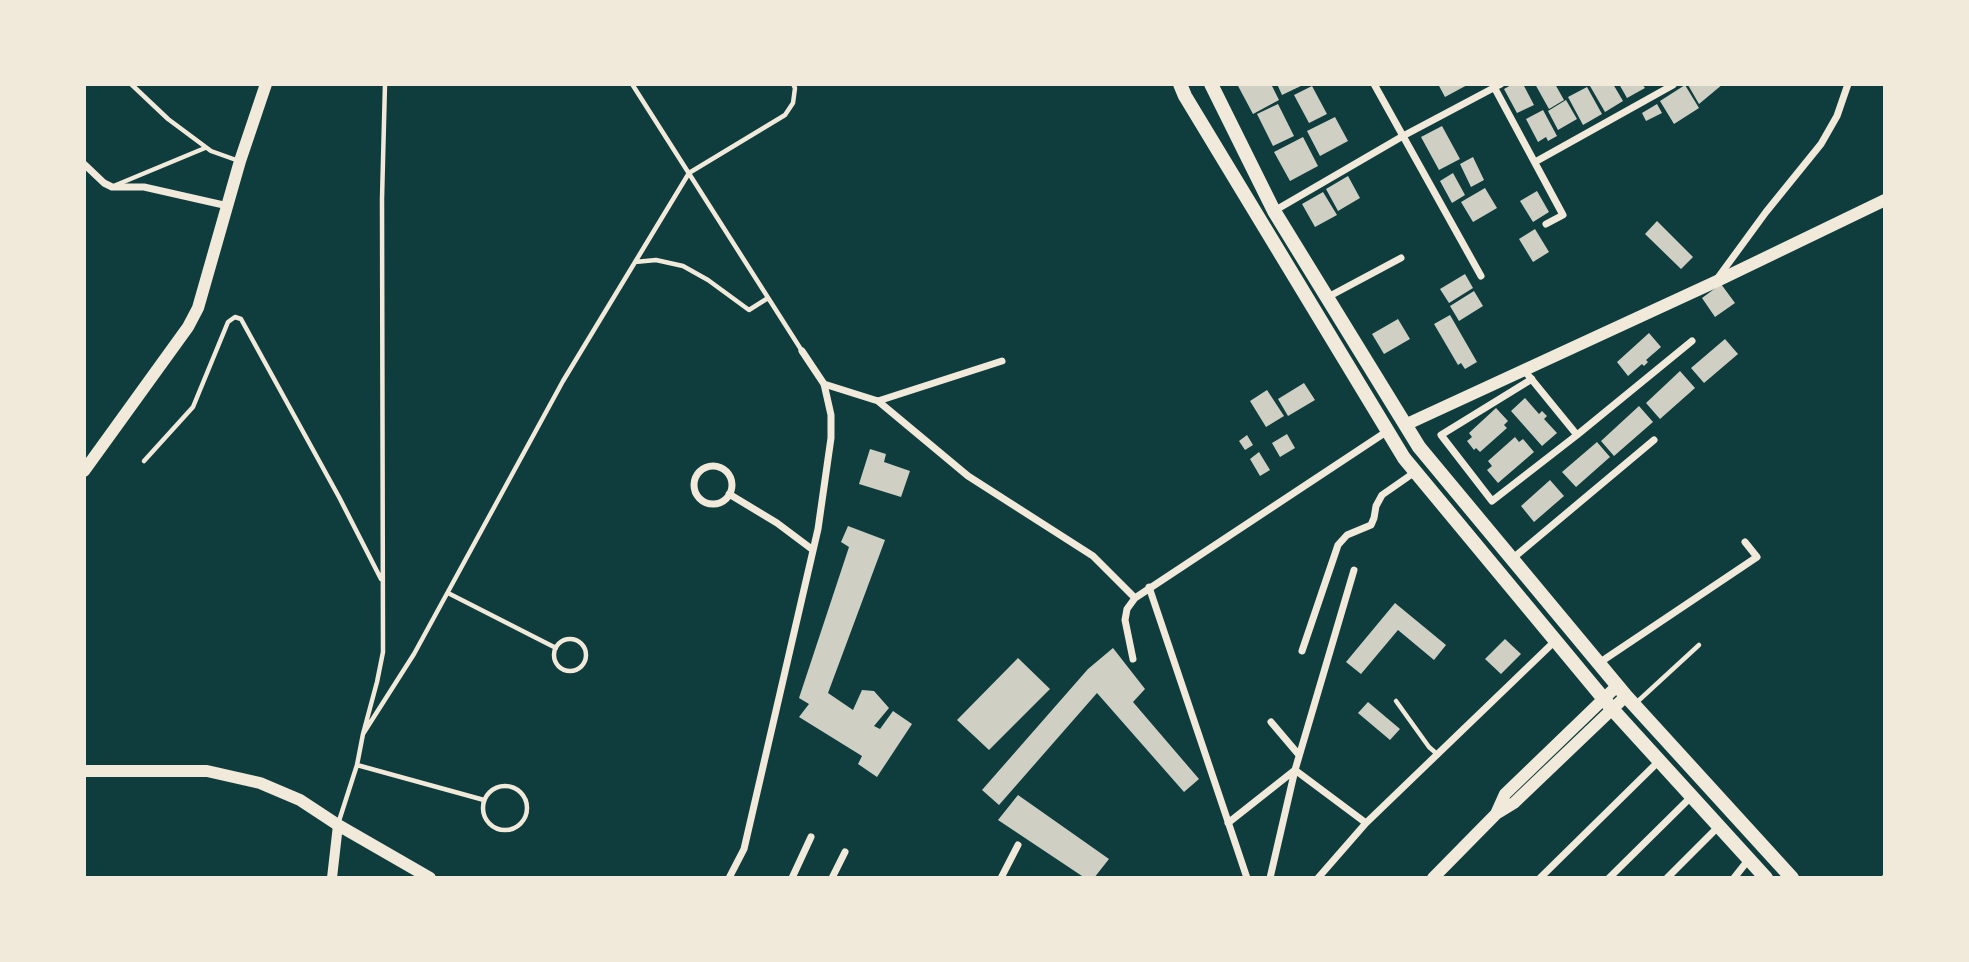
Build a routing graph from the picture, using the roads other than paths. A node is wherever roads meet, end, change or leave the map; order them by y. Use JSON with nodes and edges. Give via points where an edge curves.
{"nodes":[{"id":1,"x":131,"y":84,"type":"edge"},
{"id":2,"x":266,"y":84,"type":"edge"},
{"id":3,"x":385,"y":84,"type":"edge"},
{"id":4,"x":632,"y":84,"type":"edge"},
{"id":5,"x":793,"y":84,"type":"edge"},
{"id":6,"x":1180,"y":84,"type":"edge"},
{"id":7,"x":1211,"y":84,"type":"edge"},
{"id":8,"x":1374,"y":84,"type":"edge"},
{"id":9,"x":1848,"y":84,"type":"edge"},
{"id":10,"x":1496,"y":85,"type":"edge"},
{"id":11,"x":1674,"y":85,"type":"edge"},
{"id":12,"x":1403,"y":136,"type":"junction"},
{"id":13,"x":206,"y":148,"type":"junction"},
{"id":14,"x":240,"y":161,"type":"junction"},
{"id":15,"x":1535,"y":162,"type":"junction"},
{"id":16,"x":84,"y":164,"type":"edge"},
{"id":17,"x":688,"y":173,"type":"junction"},
{"id":18,"x":112,"y":187,"type":"junction"},
{"id":19,"x":1885,"y":200,"type":"edge"},
{"id":20,"x":228,"y":206,"type":"junction"},
{"id":21,"x":1274,"y":211,"type":"junction"},
{"id":22,"x":1546,"y":224,"type":"dead end"},
{"id":23,"x":1401,"y":258,"type":"dead end"},
{"id":24,"x":635,"y":262,"type":"junction"},
{"id":25,"x":1481,"y":276,"type":"dead end"},
{"id":26,"x":1715,"y":282,"type":"junction"},
{"id":27,"x":1328,"y":297,"type":"junction"},
{"id":28,"x":768,"y":298,"type":"junction"},
{"id":29,"x":1692,"y":341,"type":"dead end"},
{"id":30,"x":802,"y":351,"type":"joint"},
{"id":31,"x":1002,"y":361,"type":"dead end"},
{"id":32,"x":1528,"y":375,"type":"junction"},
{"id":33,"x":824,"y":384,"type":"junction"},
{"id":34,"x":877,"y":401,"type":"junction"},
{"id":35,"x":1405,"y":425,"type":"junction"},
{"id":36,"x":1386,"y":432,"type":"junction"},
{"id":37,"x":1577,"y":435,"type":"junction"},
{"id":38,"x":1654,"y":440,"type":"dead end"},
{"id":39,"x":144,"y":461,"type":"dead end"},
{"id":40,"x":84,"y":471,"type":"edge"},
{"id":41,"x":1416,"y":472,"type":"junction"},
{"id":42,"x":729,"y":494,"type":"junction"},
{"id":43,"x":1745,"y":542,"type":"dead end"},
{"id":44,"x":813,"y":550,"type":"junction"},
{"id":45,"x":1512,"y":559,"type":"junction"},
{"id":46,"x":1354,"y":570,"type":"dead end"},
{"id":47,"x":382,"y":580,"type":"junction"},
{"id":48,"x":1149,"y":587,"type":"junction"},
{"id":49,"x":448,"y":593,"type":"junction"},
{"id":50,"x":1135,"y":598,"type":"junction"},
{"id":51,"x":1555,"y":641,"type":"junction"},
{"id":52,"x":1699,"y":645,"type":"dead end"},
{"id":53,"x":556,"y":648,"type":"junction"},
{"id":54,"x":1302,"y":651,"type":"dead end"},
{"id":55,"x":1133,"y":659,"type":"dead end"},
{"id":56,"x":1599,"y":663,"type":"junction"},
{"id":57,"x":1626,"y":696,"type":"junction"},
{"id":58,"x":1396,"y":701,"type":"dead end"},
{"id":59,"x":1609,"y":704,"type":"junction"},
{"id":60,"x":1271,"y":722,"type":"dead end"},
{"id":61,"x":363,"y":734,"type":"junction"},
{"id":62,"x":1299,"y":755,"type":"junction"},
{"id":63,"x":1437,"y":755,"type":"junction"},
{"id":64,"x":1659,"y":760,"type":"junction"},
{"id":65,"x":357,"y":765,"type":"junction"},
{"id":66,"x":1294,"y":770,"type":"junction"},
{"id":67,"x":84,"y":771,"type":"edge"},
{"id":68,"x":1692,"y":796,"type":"junction"},
{"id":69,"x":484,"y":800,"type":"junction"},
{"id":70,"x":1366,"y":823,"type":"junction"},
{"id":71,"x":1228,"y":824,"type":"junction"},
{"id":72,"x":338,"y":825,"type":"junction"},
{"id":73,"x":1719,"y":826,"type":"junction"},
{"id":74,"x":811,"y":837,"type":"dead end"},
{"id":75,"x":1018,"y":845,"type":"dead end"},
{"id":76,"x":845,"y":852,"type":"dead end"},
{"id":77,"x":1749,"y":859,"type":"junction"},
{"id":78,"x":332,"y":878,"type":"edge"},
{"id":79,"x":430,"y":878,"type":"edge"},
{"id":80,"x":729,"y":878,"type":"edge"},
{"id":81,"x":792,"y":878,"type":"edge"},
{"id":82,"x":832,"y":878,"type":"edge"},
{"id":83,"x":1001,"y":878,"type":"edge"},
{"id":84,"x":1247,"y":878,"type":"edge"},
{"id":85,"x":1270,"y":878,"type":"edge"},
{"id":86,"x":1318,"y":878,"type":"edge"},
{"id":87,"x":1433,"y":878,"type":"edge"},
{"id":88,"x":1540,"y":878,"type":"edge"},
{"id":89,"x":1609,"y":878,"type":"edge"},
{"id":90,"x":1667,"y":878,"type":"edge"},
{"id":91,"x":1734,"y":878,"type":"edge"},
{"id":92,"x":1766,"y":878,"type":"edge"},
{"id":93,"x":1792,"y":878,"type":"edge"}],
"edges":[{"from":1,"to":13,"type":"lane"},
{"from":2,"to":14,"type":"main road"},
{"from":3,"to":47,"type":"lane"},
{"from":4,"to":17,"type":"lane"},
{"from":5,"to":17,"type":"lane","via":[[793,103],[785,115]]},
{"from":6,"to":36,"type":"main road"},
{"from":7,"to":21,"type":"main road"},
{"from":8,"to":12,"type":"street"},
{"from":9,"to":26,"type":"street","via":[[1821,144]]},
{"from":10,"to":12,"type":"street"},
{"from":10,"to":15,"type":"street"},
{"from":11,"to":15,"type":"street"},
{"from":12,"to":21,"type":"street"},
{"from":12,"to":25,"type":"street"},
{"from":13,"to":14,"type":"lane"},
{"from":13,"to":18,"type":"lane"},
{"from":14,"to":20,"type":"main road"},
{"from":15,"to":22,"type":"street","via":[[1563,215]]},
{"from":16,"to":18,"type":"street"},
{"from":17,"to":24,"type":"lane"},
{"from":17,"to":28,"type":"lane"},
{"from":18,"to":20,"type":"street","via":[[145,187]]},
{"from":19,"to":26,"type":"main road"},
{"from":20,"to":40,"type":"main road","via":[[198,308],[188,327]]},
{"from":21,"to":27,"type":"main road"},
{"from":23,"to":27,"type":"street"},
{"from":24,"to":28,"type":"lane","via":[[656,260],[683,266],[749,310]]},
{"from":24,"to":49,"type":"lane","via":[[563,381]]},
{"from":26,"to":32,"type":"main road"},
{"from":27,"to":35,"type":"main road"},
{"from":28,"to":30,"type":"lane"},
{"from":29,"to":37,"type":"street"},
{"from":30,"to":33,"type":"street"},
{"from":31,"to":34,"type":"street"},
{"from":32,"to":35,"type":"main road"},
{"from":32,"to":37,"type":"street"},
{"from":32,"to":37,"type":"street","via":[[1441,435],[1492,502]]},
{"from":33,"to":34,"type":"street"},
{"from":33,"to":44,"type":"street","via":[[831,438]]},
{"from":34,"to":50,"type":"street","via":[[968,476],[1093,556]]},
{"from":35,"to":36,"type":"main road"},
{"from":35,"to":45,"type":"main road"},
{"from":36,"to":41,"type":"main road"},
{"from":36,"to":48,"type":"street"},
{"from":38,"to":45,"type":"street"},
{"from":39,"to":47,"type":"lane","via":[[193,407],[228,322],[241,319]]},
{"from":41,"to":51,"type":"main road"},
{"from":41,"to":54,"type":"street","via":[[1382,495],[1371,525],[1347,535],[1338,545]]},
{"from":42,"to":42,"type":"street","via":[[732,481],[725,470],[713,466],[696,475],[695,493],[703,502],[715,504]]},
{"from":42,"to":44,"type":"street"},
{"from":43,"to":56,"type":"street","via":[[1757,557]]},
{"from":44,"to":80,"type":"street","via":[[744,849]]},
{"from":45,"to":56,"type":"main road"},
{"from":46,"to":62,"type":"street"},
{"from":47,"to":61,"type":"lane","via":[[383,652]]},
{"from":48,"to":50,"type":"street"},
{"from":48,"to":71,"type":"street"},
{"from":49,"to":53,"type":"lane"},
{"from":49,"to":61,"type":"lane"},
{"from":50,"to":55,"type":"street","via":[[1125,620]]},
{"from":51,"to":59,"type":"main road"},
{"from":51,"to":63,"type":"street"},
{"from":52,"to":57,"type":"lane"},
{"from":53,"to":53,"type":"lane","via":[[564,640],[580,642],[586,651],[585,662],[573,671],[564,670],[554,658]]},
{"from":56,"to":57,"type":"main road"},
{"from":57,"to":59,"type":"main road"},
{"from":57,"to":93,"type":"main road"},
{"from":58,"to":63,"type":"lane"},
{"from":59,"to":64,"type":"main road"},
{"from":59,"to":87,"type":"main road","via":[[1514,803],[1496,814]]},
{"from":60,"to":62,"type":"street"},
{"from":61,"to":65,"type":"lane"},
{"from":62,"to":66,"type":"street"},
{"from":63,"to":70,"type":"street"},
{"from":64,"to":68,"type":"main road"},
{"from":64,"to":88,"type":"street"},
{"from":65,"to":69,"type":"lane"},
{"from":65,"to":72,"type":"lane"},
{"from":66,"to":70,"type":"street"},
{"from":66,"to":71,"type":"street"},
{"from":66,"to":85,"type":"street"},
{"from":67,"to":72,"type":"main road","via":[[207,771],[260,783],[300,800]]},
{"from":68,"to":73,"type":"main road"},
{"from":68,"to":89,"type":"street"},
{"from":69,"to":69,"type":"lane","via":[[493,789],[515,788],[525,799],[523,821],[512,829],[498,829],[486,821]]},
{"from":70,"to":86,"type":"street"},
{"from":71,"to":84,"type":"street"},
{"from":72,"to":78,"type":"street"},
{"from":72,"to":79,"type":"main road"},
{"from":73,"to":77,"type":"main road"},
{"from":73,"to":90,"type":"street"},
{"from":74,"to":81,"type":"street"},
{"from":75,"to":83,"type":"street"},
{"from":76,"to":82,"type":"street"},
{"from":77,"to":91,"type":"street"},
{"from":77,"to":92,"type":"main road"}]}
